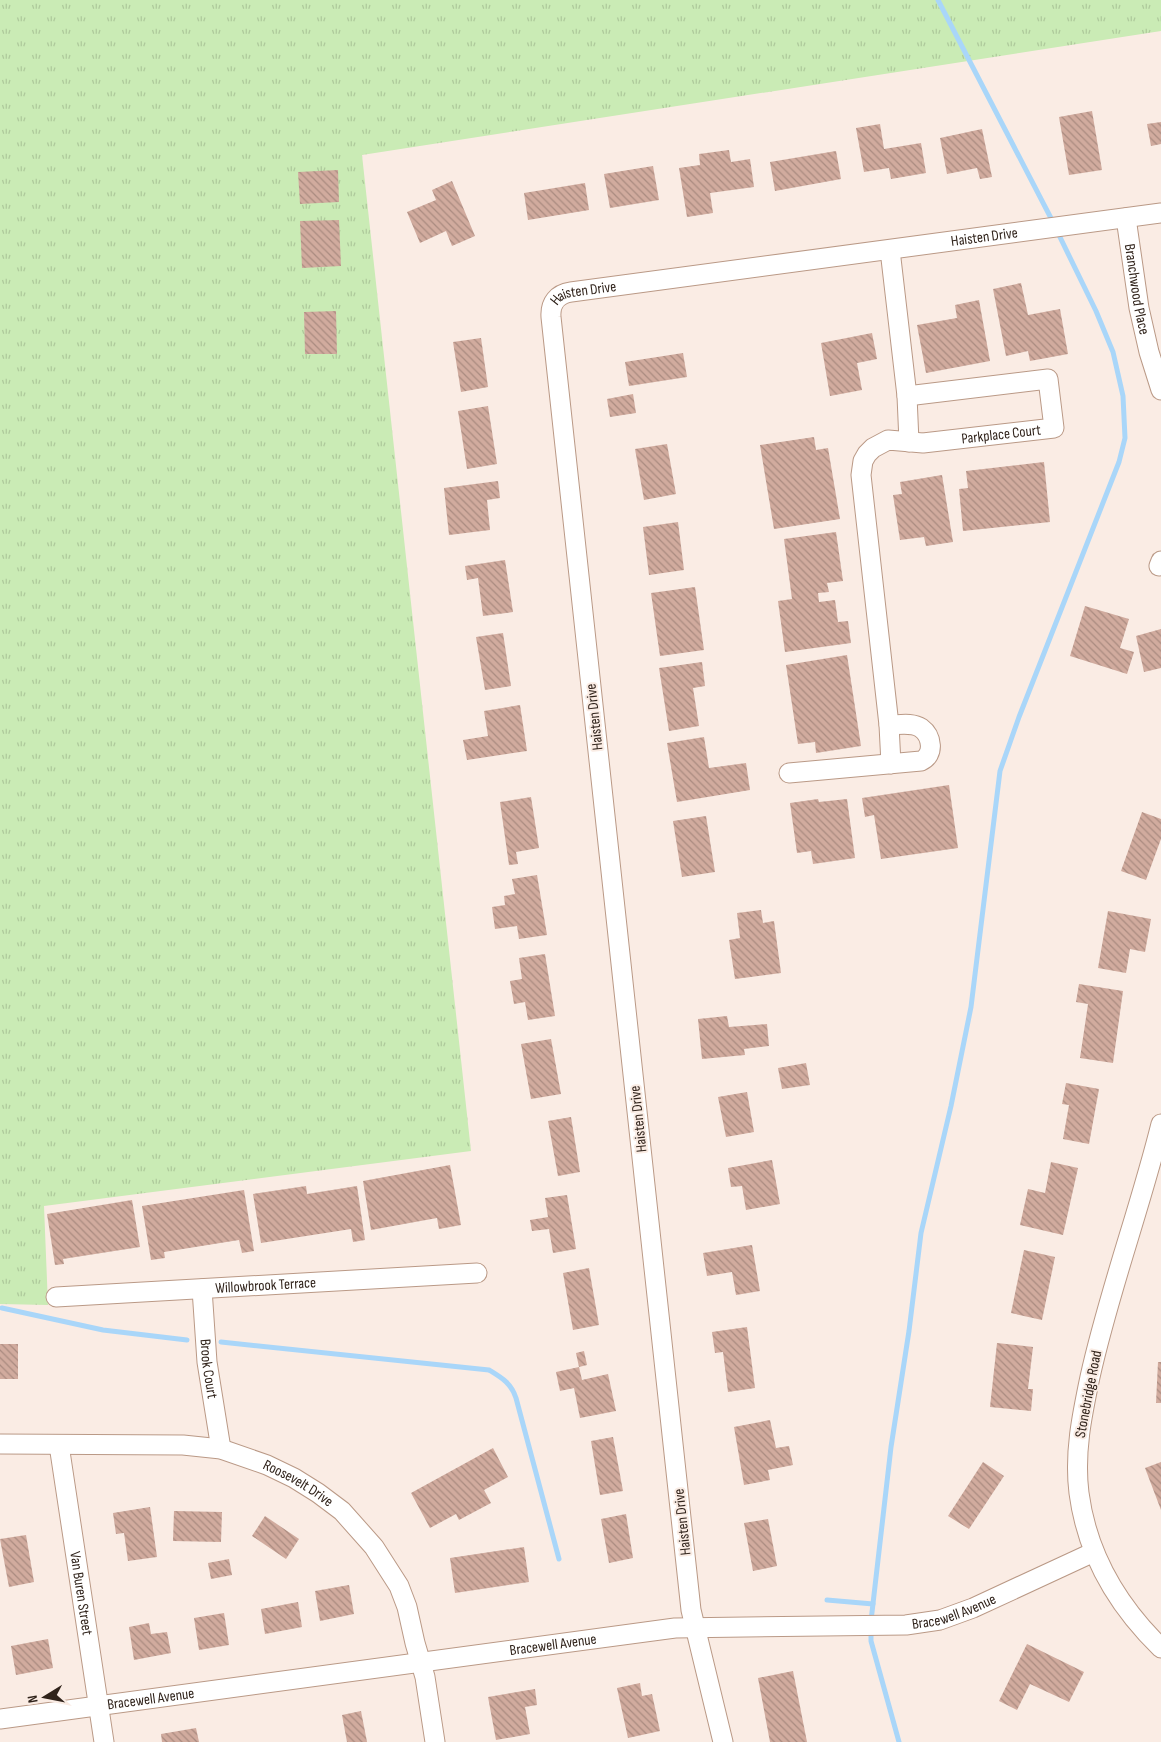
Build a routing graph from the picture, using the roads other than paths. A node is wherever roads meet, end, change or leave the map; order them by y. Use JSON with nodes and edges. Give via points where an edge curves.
{"nodes":[{"id":1,"x":1161,"y":213,"type":"edge"},
{"id":2,"x":1126,"y":218,"type":"junction"},
{"id":3,"x":890,"y":250,"type":"junction"},
{"id":4,"x":1161,"y":390,"type":"edge"},
{"id":5,"x":907,"y":396,"type":"junction"},
{"id":6,"x":909,"y":442,"type":"junction"},
{"id":7,"x":889,"y":725,"type":"junction"},
{"id":8,"x":891,"y":764,"type":"junction"},
{"id":9,"x":789,"y":773,"type":"dead end"},
{"id":10,"x":1161,"y":1124,"type":"edge"},
{"id":11,"x":476,"y":1273,"type":"dead end"},
{"id":12,"x":202,"y":1289,"type":"junction"},
{"id":13,"x":56,"y":1297,"type":"dead end"},
{"id":14,"x":0,"y":1444,"type":"edge"},
{"id":15,"x":59,"y":1445,"type":"junction"},
{"id":16,"x":221,"y":1449,"type":"junction"},
{"id":17,"x":1094,"y":1552,"type":"junction"},
{"id":18,"x":695,"y":1627,"type":"junction"},
{"id":19,"x":1161,"y":1648,"type":"edge"},
{"id":20,"x":420,"y":1662,"type":"junction"},
{"id":21,"x":99,"y":1706,"type":"junction"},
{"id":22,"x":0,"y":1720,"type":"edge"},
{"id":23,"x":104,"y":1742,"type":"edge"},
{"id":24,"x":435,"y":1742,"type":"edge"},
{"id":25,"x":723,"y":1742,"type":"edge"}],
"edges":[{"from":1,"to":2,"type":"street","name":"Haisten Drive"},
{"from":2,"to":3,"type":"street","name":"Haisten Drive"},
{"from":2,"to":4,"type":"street","name":"Branchwood Place","via":[[1139,308]]},
{"from":3,"to":5,"type":"street"},
{"from":3,"to":18,"type":"street","name":"Haisten Drive","via":[[565,292],[556,299],[551,311]]},
{"from":5,"to":6,"type":"street"},
{"from":5,"to":6,"type":"street","name":"Parkplace Court","via":[[1048,380],[1054,428],[923,444]]},
{"from":6,"to":7,"type":"street","name":"Parkplace Court","via":[[888,440],[873,448],[864,461],[861,475]]},
{"from":7,"to":8,"type":"street","name":"Parkplace Court"},
{"from":7,"to":8,"type":"street","via":[[920,727],[931,747],[927,759]]},
{"from":8,"to":9,"type":"street"},
{"from":10,"to":17,"type":"street","name":"Stonebridge Road","via":[[1096,1349],[1078,1436],[1079,1493]]},
{"from":11,"to":12,"type":"street","name":"Willowbrook Terrace"},
{"from":12,"to":13,"type":"street","name":"Willowbrook Terrace"},
{"from":12,"to":16,"type":"street","name":"Brook Court","via":[[207,1362]]},
{"from":14,"to":15,"type":"street","name":"Roosevelt Drive"},
{"from":15,"to":16,"type":"street","name":"Roosevelt Drive","via":[[183,1445]]},
{"from":15,"to":21,"type":"street","name":"Van Buren Street"},
{"from":16,"to":20,"type":"street","name":"Roosevelt Drive","via":[[294,1478],[342,1511],[374,1547],[399,1586]]},
{"from":17,"to":18,"type":"street","name":"Bracewell Avenue","via":[[956,1615],[925,1623]]},
{"from":17,"to":19,"type":"street","name":"Stonebridge Road","via":[[1117,1597]]},
{"from":18,"to":20,"type":"street","name":"Bracewell Avenue"},
{"from":18,"to":25,"type":"street","name":"Haisten Drive"},
{"from":20,"to":21,"type":"street","name":"Bracewell Avenue"},
{"from":20,"to":24,"type":"street","name":"Roosevelt Drive"},
{"from":21,"to":22,"type":"street","name":"Bracewell Avenue"},
{"from":21,"to":23,"type":"street","name":"Van Buren Street"}]}
